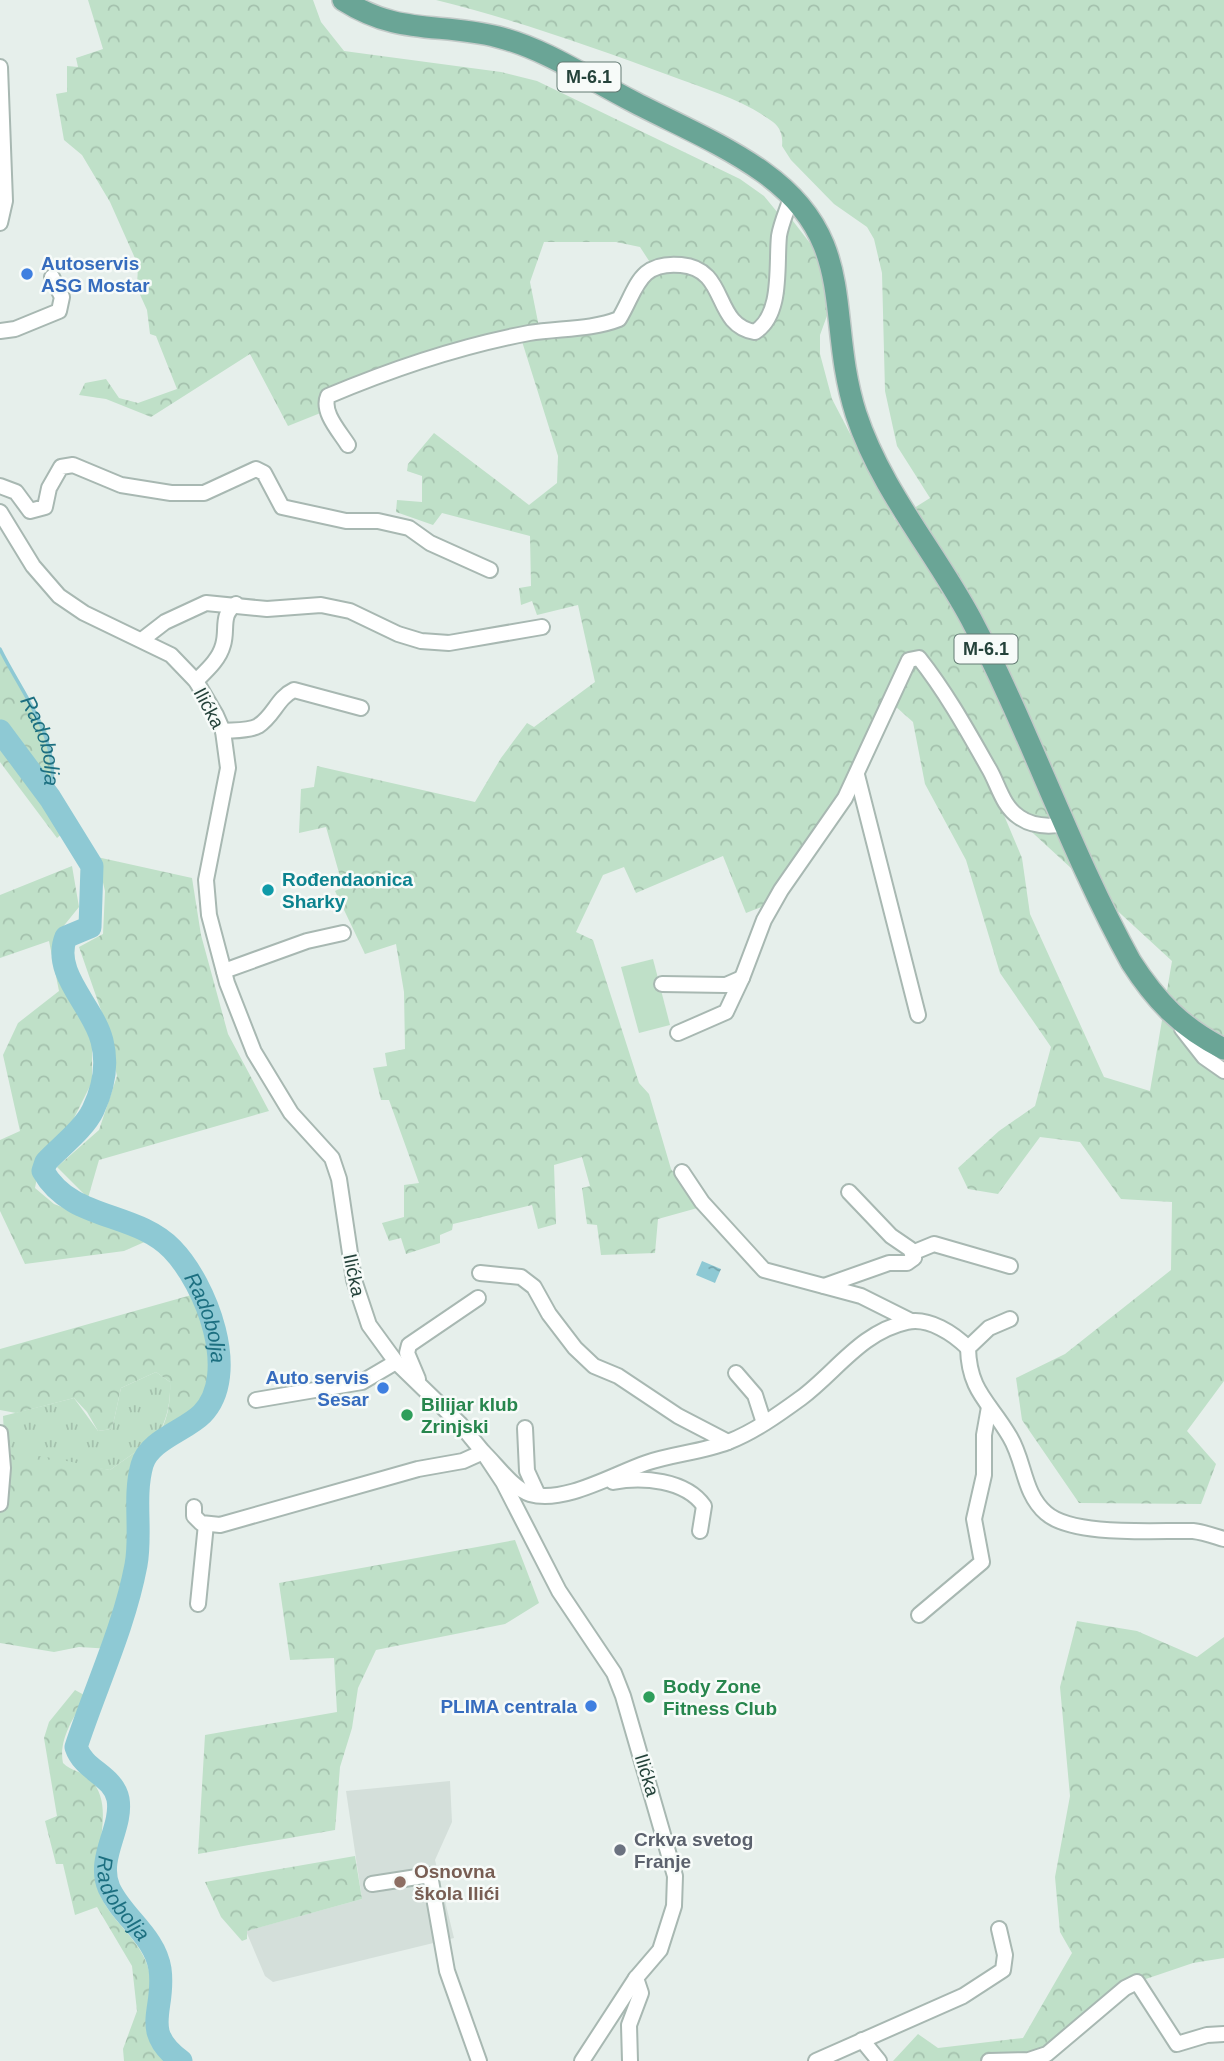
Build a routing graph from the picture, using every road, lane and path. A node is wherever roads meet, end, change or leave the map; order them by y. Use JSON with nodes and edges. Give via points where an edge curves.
{"nodes":[{"id":1,"x":343,"y":0,"type":"edge"},
{"id":2,"x":0,"y":67,"type":"edge"},
{"id":3,"x":792,"y":195,"type":"junction"},
{"id":4,"x":0,"y":223,"type":"edge"},
{"id":5,"x":52,"y":277,"type":"dead end"},
{"id":6,"x":0,"y":331,"type":"edge"},
{"id":7,"x":348,"y":445,"type":"dead end"},
{"id":8,"x":0,"y":486,"type":"edge"},
{"id":9,"x":0,"y":512,"type":"edge"},
{"id":10,"x":490,"y":570,"type":"dead end"},
{"id":11,"x":236,"y":604,"type":"junction"},
{"id":12,"x":542,"y":627,"type":"dead end"},
{"id":13,"x":143,"y":639,"type":"junction"},
{"id":14,"x":196,"y":681,"type":"junction"},
{"id":15,"x":361,"y":708,"type":"dead end"},
{"id":16,"x":223,"y":731,"type":"junction"},
{"id":17,"x":857,"y":775,"type":"junction"},
{"id":18,"x":1065,"y":824,"type":"junction"},
{"id":19,"x":343,"y":933,"type":"dead end"},
{"id":20,"x":224,"y":971,"type":"junction"},
{"id":21,"x":742,"y":978,"type":"junction"},
{"id":22,"x":662,"y":984,"type":"dead end"},
{"id":23,"x":918,"y":1015,"type":"dead end"},
{"id":24,"x":1175,"y":1019,"type":"junction"},
{"id":25,"x":678,"y":1033,"type":"dead end"},
{"id":26,"x":1224,"y":1049,"type":"edge"},
{"id":27,"x":1224,"y":1071,"type":"edge"},
{"id":28,"x":682,"y":1172,"type":"dead end"},
{"id":29,"x":849,"y":1192,"type":"dead end"},
{"id":30,"x":912,"y":1253,"type":"junction"},
{"id":31,"x":1010,"y":1266,"type":"dead end"},
{"id":32,"x":480,"y":1273,"type":"dead end"},
{"id":33,"x":824,"y":1286,"type":"junction"},
{"id":34,"x":478,"y":1298,"type":"dead end"},
{"id":35,"x":1010,"y":1319,"type":"dead end"},
{"id":36,"x":911,"y":1321,"type":"junction"},
{"id":37,"x":968,"y":1348,"type":"junction"},
{"id":38,"x":396,"y":1362,"type":"junction"},
{"id":39,"x":736,"y":1373,"type":"dead end"},
{"id":40,"x":419,"y":1384,"type":"junction"},
{"id":41,"x":256,"y":1400,"type":"dead end"},
{"id":42,"x":989,"y":1407,"type":"junction"},
{"id":43,"x":764,"y":1423,"type":"junction"},
{"id":44,"x":525,"y":1428,"type":"dead end"},
{"id":45,"x":0,"y":1433,"type":"edge"},
{"id":46,"x":728,"y":1442,"type":"junction"},
{"id":47,"x":483,"y":1452,"type":"junction"},
{"id":48,"x":594,"y":1486,"type":"junction"},
{"id":49,"x":538,"y":1495,"type":"junction"},
{"id":50,"x":0,"y":1504,"type":"edge"},
{"id":51,"x":194,"y":1507,"type":"dead end"},
{"id":52,"x":206,"y":1524,"type":"junction"},
{"id":53,"x":700,"y":1531,"type":"dead end"},
{"id":54,"x":1224,"y":1539,"type":"edge"},
{"id":55,"x":198,"y":1604,"type":"dead end"},
{"id":56,"x":919,"y":1615,"type":"dead end"},
{"id":57,"x":372,"y":1884,"type":"dead end"},
{"id":58,"x":999,"y":1929,"type":"dead end"},
{"id":59,"x":636,"y":1978,"type":"junction"},
{"id":60,"x":1224,"y":2035,"type":"edge"},
{"id":61,"x":862,"y":2040,"type":"junction"},
{"id":62,"x":479,"y":2061,"type":"edge"},
{"id":63,"x":582,"y":2061,"type":"edge"},
{"id":64,"x":630,"y":2061,"type":"edge"},
{"id":65,"x":816,"y":2061,"type":"edge"},
{"id":66,"x":879,"y":2061,"type":"edge"},
{"id":67,"x":989,"y":2061,"type":"edge"}],
"edges":[{"from":1,"to":3,"type":"main road","number":"M-6.1","via":[[403,26],[501,38],[570,66],[734,154]]},
{"from":2,"to":4,"type":"street","via":[[5,201]]},
{"from":3,"to":7,"type":"street","via":[[779,234],[779,263],[766,326],[755,332],[742,330],[704,272],[692,266],[660,264],[643,274],[619,319],[478,344],[328,396],[327,412]]},
{"from":3,"to":18,"type":"main road","number":"M-6.1","via":[[832,262],[849,382],[877,466],[970,616]]},
{"from":5,"to":6,"type":"street","via":[[62,297],[59,311],[15,330]]},
{"from":8,"to":10,"type":"street","via":[[16,492],[30,511],[39,511],[61,467],[73,465],[121,485],[171,493],[204,493],[256,469],[264,473],[282,507],[346,522],[377,521],[409,528],[430,543]]},
{"from":9,"to":13,"type":"street","name":"Ilićka","via":[[33,566],[59,596]]},
{"from":11,"to":12,"type":"street","via":[[267,609],[321,605],[350,611],[421,641],[449,643]]},
{"from":11,"to":13,"type":"street","via":[[206,603],[165,622]]},
{"from":11,"to":14,"type":"street","via":[[225,619],[224,644],[218,656]]},
{"from":13,"to":14,"type":"street","name":"Ilićka","via":[[171,655]]},
{"from":14,"to":16,"type":"street","name":"Ilićka"},
{"from":15,"to":16,"type":"street","via":[[294,690],[282,696],[274,711],[256,727]]},
{"from":16,"to":20,"type":"street","name":"Ilićka","via":[[228,768],[206,880],[209,915]]},
{"from":17,"to":18,"type":"street","via":[[901,671],[909,660],[919,658],[1018,817],[1045,827]]},
{"from":17,"to":21,"type":"street","via":[[764,920]]},
{"from":17,"to":23,"type":"street"},
{"from":18,"to":24,"type":"main road","number":"M-6.1","via":[[1131,962]]},
{"from":19,"to":20,"type":"street"},
{"from":20,"to":38,"type":"street","name":"Ilićka","via":[[254,1052],[275,1089],[332,1158],[360,1305]]},
{"from":21,"to":22,"type":"street","via":[[726,985]]},
{"from":21,"to":25,"type":"street","via":[[726,1012]]},
{"from":24,"to":26,"type":"main road","number":"M-6.1"},
{"from":24,"to":27,"type":"street","via":[[1204,1057]]},
{"from":28,"to":33,"type":"street","via":[[702,1202],[764,1270]]},
{"from":29,"to":30,"type":"street"},
{"from":30,"to":31,"type":"street","via":[[934,1244]]},
{"from":30,"to":33,"type":"street","via":[[914,1258],[907,1264],[889,1264]]},
{"from":32,"to":46,"type":"street","via":[[521,1277],[534,1287],[562,1331],[594,1366]]},
{"from":33,"to":36,"type":"street","via":[[861,1296]]},
{"from":34,"to":40,"type":"street","via":[[409,1345],[407,1353]]},
{"from":35,"to":37,"type":"street","via":[[989,1328]]},
{"from":36,"to":37,"type":"street","via":[[951,1331]]},
{"from":36,"to":43,"type":"street","via":[[891,1326],[859,1346],[801,1398]]},
{"from":37,"to":42,"type":"street","via":[[975,1388]]},
{"from":38,"to":40,"type":"street","name":"Ilićka"},
{"from":38,"to":41,"type":"street","via":[[362,1382]]},
{"from":39,"to":43,"type":"street","via":[[755,1395]]},
{"from":40,"to":47,"type":"street","name":"Ilićka"},
{"from":42,"to":54,"type":"street","via":[[1013,1443],[1027,1486],[1046,1514],[1079,1527],[1196,1531]]},
{"from":42,"to":56,"type":"street","via":[[984,1475],[974,1519],[982,1562]]},
{"from":43,"to":46,"type":"street"},
{"from":44,"to":49,"type":"street","via":[[527,1471]]},
{"from":45,"to":50,"type":"street"},
{"from":46,"to":48,"type":"street","via":[[646,1463]]},
{"from":47,"to":49,"type":"street","via":[[519,1488]]},
{"from":47,"to":52,"type":"street","via":[[220,1525]]},
{"from":47,"to":59,"type":"street","name":"Ilićka","via":[[554,1581],[614,1673],[651,1784],[675,1876],[674,1906],[660,1950]]},
{"from":48,"to":49,"type":"street"},
{"from":48,"to":53,"type":"street","via":[[626,1480],[677,1485],[695,1494],[704,1506]]},
{"from":51,"to":52,"type":"street","via":[[194,1516]]},
{"from":52,"to":55,"type":"street"},
{"from":57,"to":62,"type":"street","via":[[430,1875],[447,1971]]},
{"from":58,"to":61,"type":"street","via":[[1003,1970],[963,1996]]},
{"from":59,"to":63,"type":"street","name":"Ilićka"},
{"from":59,"to":64,"type":"street","via":[[641,1993],[629,2025]]},
{"from":60,"to":67,"type":"street","via":[[1177,2044],[1137,1982],[1047,2054],[1029,2060]]},
{"from":61,"to":65,"type":"street"},
{"from":61,"to":66,"type":"street"}]}
